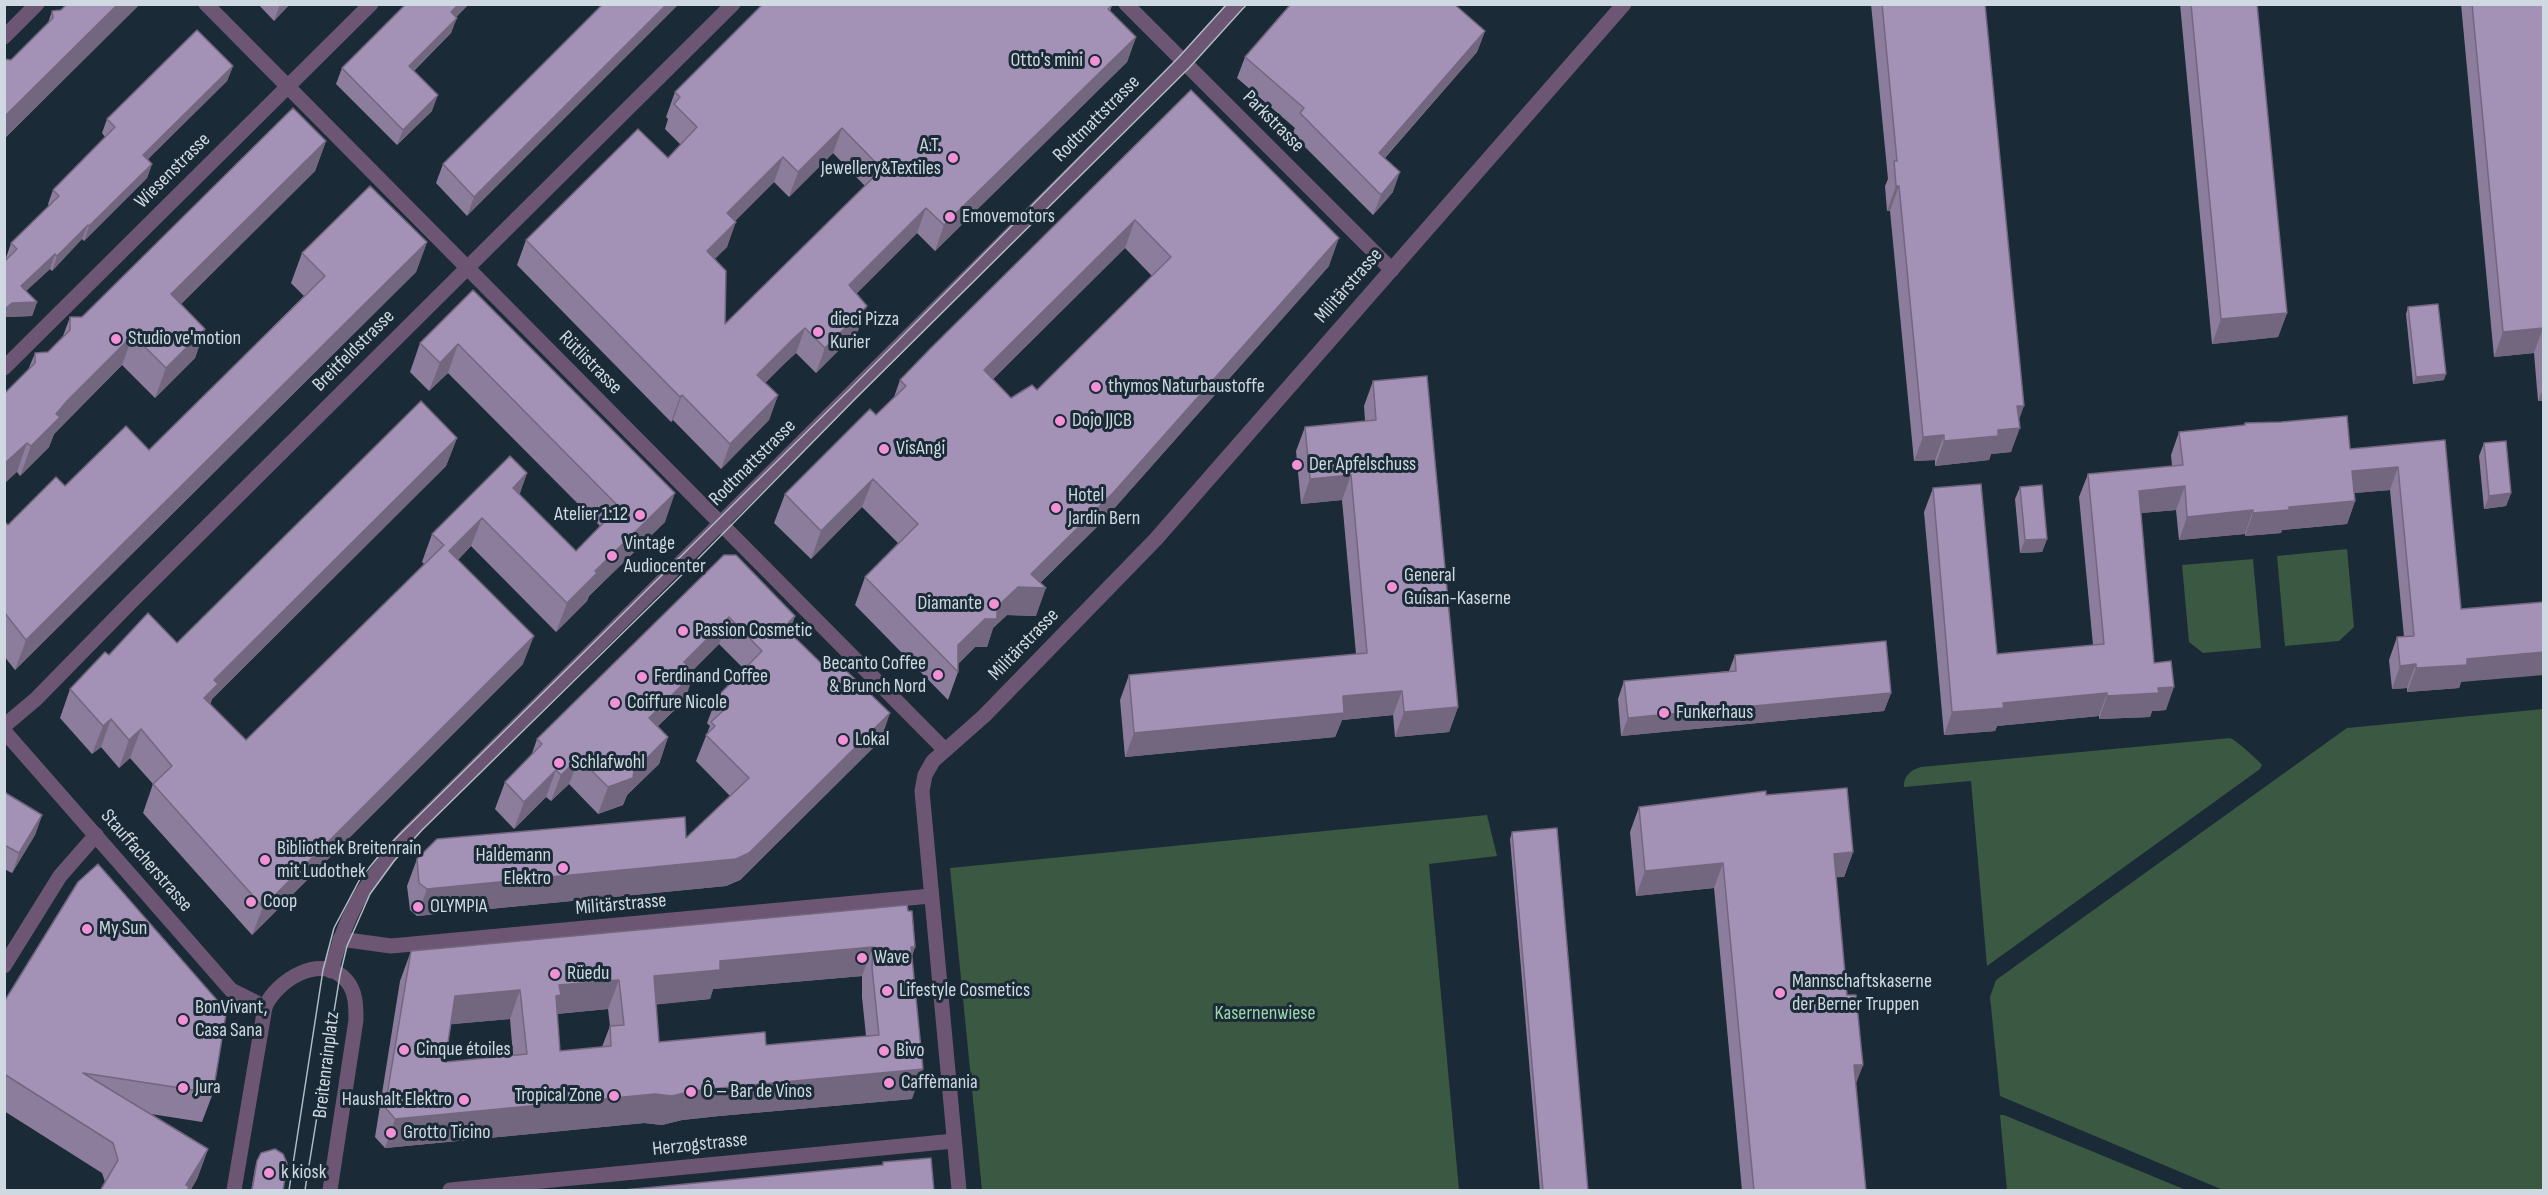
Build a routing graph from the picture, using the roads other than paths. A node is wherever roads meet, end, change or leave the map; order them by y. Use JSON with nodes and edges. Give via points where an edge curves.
{"nodes":[{"id":1,"x":37,"y":4,"type":"edge"},
{"id":2,"x":371,"y":4,"type":"edge"},
{"id":3,"x":732,"y":4,"type":"edge"},
{"id":4,"x":1126,"y":4,"type":"edge"},
{"id":5,"x":1236,"y":4,"type":"edge"},
{"id":6,"x":1624,"y":4,"type":"edge"},
{"id":7,"x":209,"y":6,"type":"edge"},
{"id":8,"x":4,"y":37,"type":"edge"},
{"id":9,"x":1183,"y":63,"type":"junction"},
{"id":10,"x":288,"y":87,"type":"junction"},
{"id":11,"x":466,"y":269,"type":"junction"},
{"id":12,"x":1392,"y":270,"type":"junction"},
{"id":13,"x":4,"y":368,"type":"edge"},
{"id":14,"x":722,"y":524,"type":"junction"},
{"id":15,"x":4,"y":726,"type":"edge"},
{"id":16,"x":4,"y":731,"type":"edge"},
{"id":17,"x":945,"y":750,"type":"junction"},
{"id":18,"x":96,"y":835,"type":"junction"},
{"id":19,"x":931,"y":896,"type":"junction"},
{"id":20,"x":340,"y":939,"type":"junction"},
{"id":21,"x":4,"y":966,"type":"edge"},
{"id":22,"x":331,"y":971,"type":"junction"},
{"id":23,"x":265,"y":1007,"type":"junction"},
{"id":24,"x":954,"y":1141,"type":"junction"},
{"id":25,"x":234,"y":1191,"type":"edge"},
{"id":26,"x":330,"y":1191,"type":"edge"},
{"id":27,"x":450,"y":1191,"type":"edge"},
{"id":28,"x":959,"y":1191,"type":"edge"}],
"edges":[{"from":1,"to":8,"type":"street"},
{"from":2,"to":10,"type":"street","name":"Wiesenstrasse"},
{"from":3,"to":11,"type":"street","name":"Breitfeldstrasse"},
{"from":4,"to":9,"type":"street","name":"Parkstrasse"},
{"from":5,"to":9,"type":"street","name":"Rodtmattstrasse"},
{"from":6,"to":12,"type":"street","name":"Militärstrasse"},
{"from":7,"to":10,"type":"street","name":"Rütlistrasse"},
{"from":9,"to":12,"type":"street","name":"Parkstrasse"},
{"from":9,"to":14,"type":"street","name":"Rodtmattstrasse"},
{"from":10,"to":11,"type":"street","name":"Rütlistrasse"},
{"from":10,"to":13,"type":"street","name":"Wiesenstrasse"},
{"from":11,"to":14,"type":"street","name":"Rütlistrasse"},
{"from":11,"to":15,"type":"street","name":"Breitfeldstrasse","via":[[36,699]]},
{"from":12,"to":17,"type":"street","name":"Militärstrasse","via":[[1156,539],[984,716]]},
{"from":14,"to":17,"type":"street","name":"Rütlistrasse"},
{"from":14,"to":20,"type":"street","name":"Rodtmattstrasse","via":[[407,835],[365,886]]},
{"from":16,"to":18,"type":"street","name":"Stauffacherstrasse"},
{"from":17,"to":19,"type":"street","name":"Militärstrasse","via":[[925,775],[922,791]]},
{"from":18,"to":21,"type":"street","via":[[60,876]]},
{"from":18,"to":23,"type":"street","name":"Stauffacherstrasse","via":[[228,988]]},
{"from":19,"to":20,"type":"street","name":"Militärstrasse","via":[[391,946]]},
{"from":19,"to":24,"type":"street"},
{"from":20,"to":22,"type":"street","name":"Rodtmattstrasse"},
{"from":22,"to":23,"type":"street","via":[[318,969],[295,975],[273,991]]},
{"from":22,"to":26,"type":"street","name":"Breitenrainplatz","via":[[349,985],[356,1020]]},
{"from":23,"to":25,"type":"street"},
{"from":24,"to":27,"type":"street","name":"Herzogstrasse"},
{"from":24,"to":28,"type":"street"}]}
